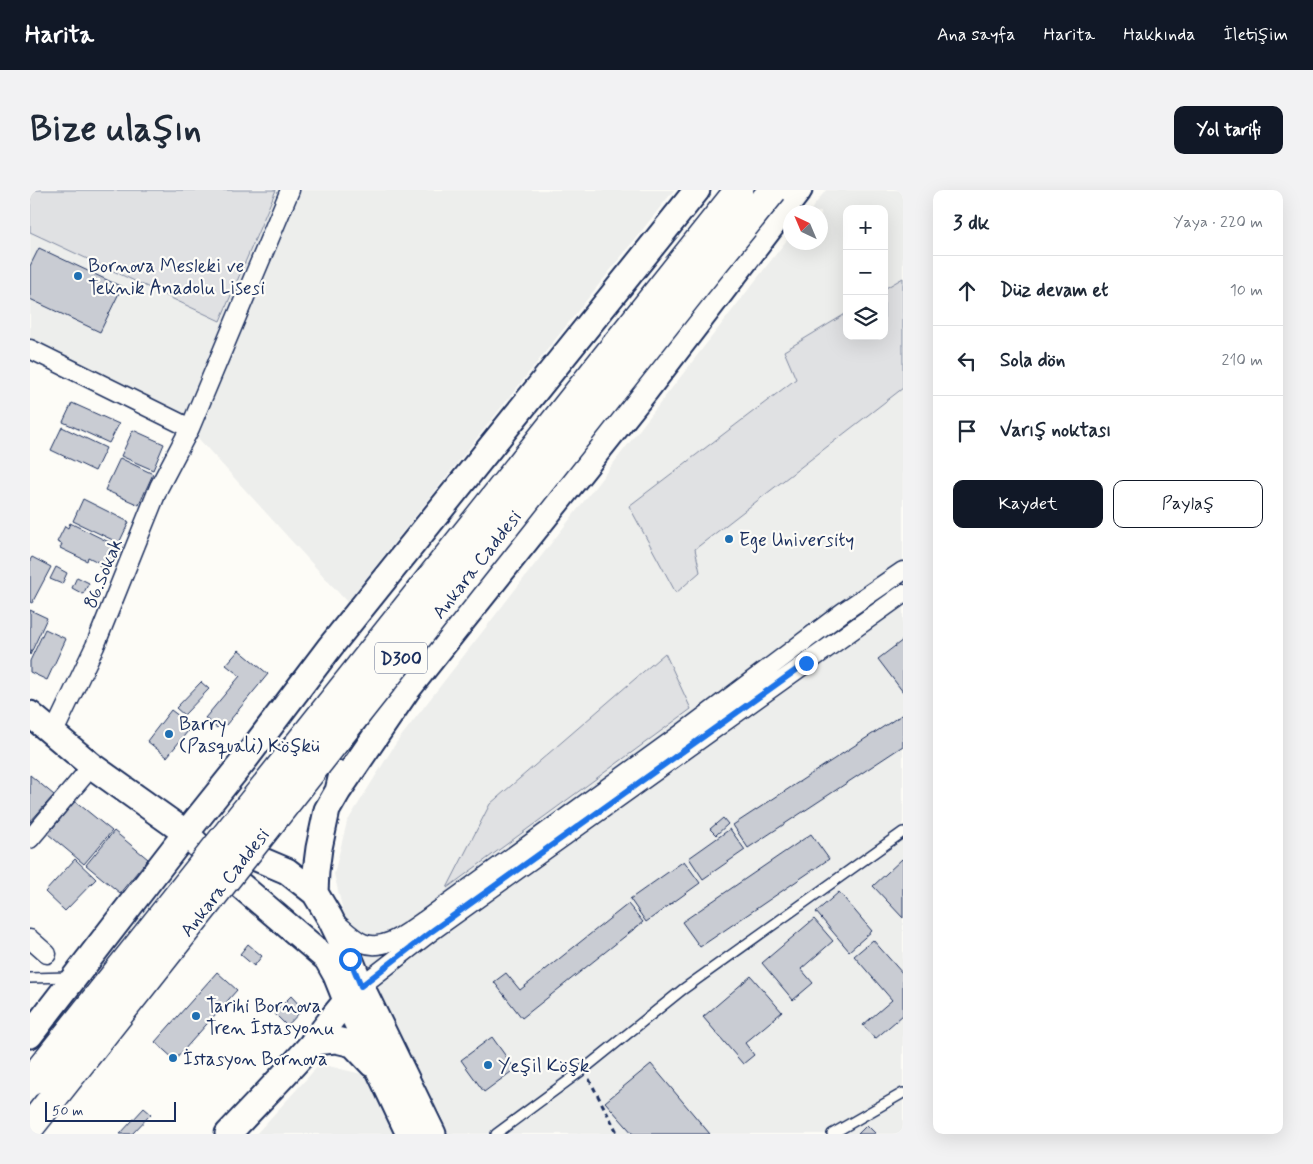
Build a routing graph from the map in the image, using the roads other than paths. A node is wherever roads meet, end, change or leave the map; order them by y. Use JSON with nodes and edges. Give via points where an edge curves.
{"nodes":[{"id":1,"x":290,"y":190,"type":"edge"},
{"id":2,"x":697,"y":190,"type":"edge"},
{"id":3,"x":739,"y":190,"type":"edge"},
{"id":4,"x":773,"y":190,"type":"edge"},
{"id":5,"x":799,"y":190,"type":"edge"},
{"id":6,"x":30,"y":349,"type":"edge"},
{"id":7,"x":190,"y":428,"type":"junction"},
{"id":8,"x":903,"y":571,"type":"edge"},
{"id":9,"x":903,"y":594,"type":"edge"},
{"id":10,"x":330,"y":647,"type":"junction"},
{"id":11,"x":408,"y":690,"type":"junction"},
{"id":12,"x":30,"y":714,"type":"edge"},
{"id":13,"x":54,"y":734,"type":"junction"},
{"id":14,"x":246,"y":758,"type":"junction"},
{"id":15,"x":92,"y":766,"type":"junction"},
{"id":16,"x":338,"y":791,"type":"junction"},
{"id":17,"x":903,"y":832,"type":"edge"},
{"id":18,"x":186,"y":833,"type":"junction"},
{"id":19,"x":30,"y":839,"type":"edge"},
{"id":20,"x":315,"y":893,"type":"junction"},
{"id":21,"x":330,"y":918,"type":"junction"},
{"id":22,"x":30,"y":939,"type":"edge"},
{"id":23,"x":48,"y":954,"type":"dead end"},
{"id":24,"x":75,"y":977,"type":"junction"},
{"id":25,"x":30,"y":978,"type":"edge"},
{"id":26,"x":354,"y":993,"type":"junction"},
{"id":27,"x":30,"y":1035,"type":"edge"},
{"id":28,"x":313,"y":1042,"type":"junction"},
{"id":29,"x":378,"y":1070,"type":"junction"},
{"id":30,"x":30,"y":1082,"type":"edge"},
{"id":31,"x":903,"y":1093,"type":"edge"},
{"id":32,"x":30,"y":1127,"type":"edge"},
{"id":33,"x":228,"y":1134,"type":"edge"},
{"id":34,"x":409,"y":1134,"type":"edge"},
{"id":35,"x":433,"y":1134,"type":"edge"},
{"id":36,"x":496,"y":1134,"type":"edge"},
{"id":37,"x":832,"y":1134,"type":"edge"}],
"edges":[{"from":1,"to":7,"type":"street","name":"86.Sokak"},
{"from":2,"to":10,"type":"main road"},
{"from":3,"to":30,"type":"highway","name":"Ankara Caddesi","number":"D300","bridge":true},
{"from":4,"to":32,"type":"highway","name":"Ankara Caddesi","number":"D300","bridge":true},
{"from":5,"to":11,"type":"main road","name":"Ankara Caddesi","via":[[646,390]]},
{"from":6,"to":7,"type":"street"},
{"from":7,"to":13,"type":"street","name":"86.Sokak","via":[[159,487],[95,646]]},
{"from":8,"to":21,"type":"street","via":[[425,920],[390,942],[379,945],[361,942]]},
{"from":9,"to":26,"type":"street","via":[[432,931]]},
{"from":10,"to":11,"type":"main road","via":[[325,673],[327,685],[349,708],[364,715],[375,714],[389,708]]},
{"from":10,"to":14,"type":"main road"},
{"from":11,"to":16,"type":"main road","name":"Ankara Caddesi"},
{"from":12,"to":13,"type":"main road"},
{"from":13,"to":15,"type":"main road"},
{"from":14,"to":16,"type":"main road","via":[[275,735],[295,727],[320,729],[341,755],[344,770]]},
{"from":14,"to":18,"type":"main road"},
{"from":15,"to":18,"type":"main road"},
{"from":15,"to":19,"type":"street"},
{"from":16,"to":20,"type":"main road","via":[[327,810]]},
{"from":17,"to":36,"type":"lane","via":[[682,990]]},
{"from":18,"to":20,"type":"main road","via":[[206,836],[287,871]]},
{"from":18,"to":24,"type":"main road"},
{"from":18,"to":26,"type":"main road","via":[[219,867],[327,959],[336,975]]},
{"from":20,"to":21,"type":"main road"},
{"from":21,"to":26,"type":"main road","via":[[350,959]]},
{"from":22,"to":23,"type":"street"},
{"from":24,"to":25,"type":"lane"},
{"from":24,"to":27,"type":"main road"},
{"from":26,"to":28,"type":"main road"},
{"from":26,"to":29,"type":"main road"},
{"from":26,"to":35,"type":"main road"},
{"from":28,"to":29,"type":"main road","via":[[336,1040],[353,1044]]},
{"from":28,"to":33,"type":"main road"},
{"from":29,"to":34,"type":"main road"},
{"from":31,"to":37,"type":"lane"}]}
